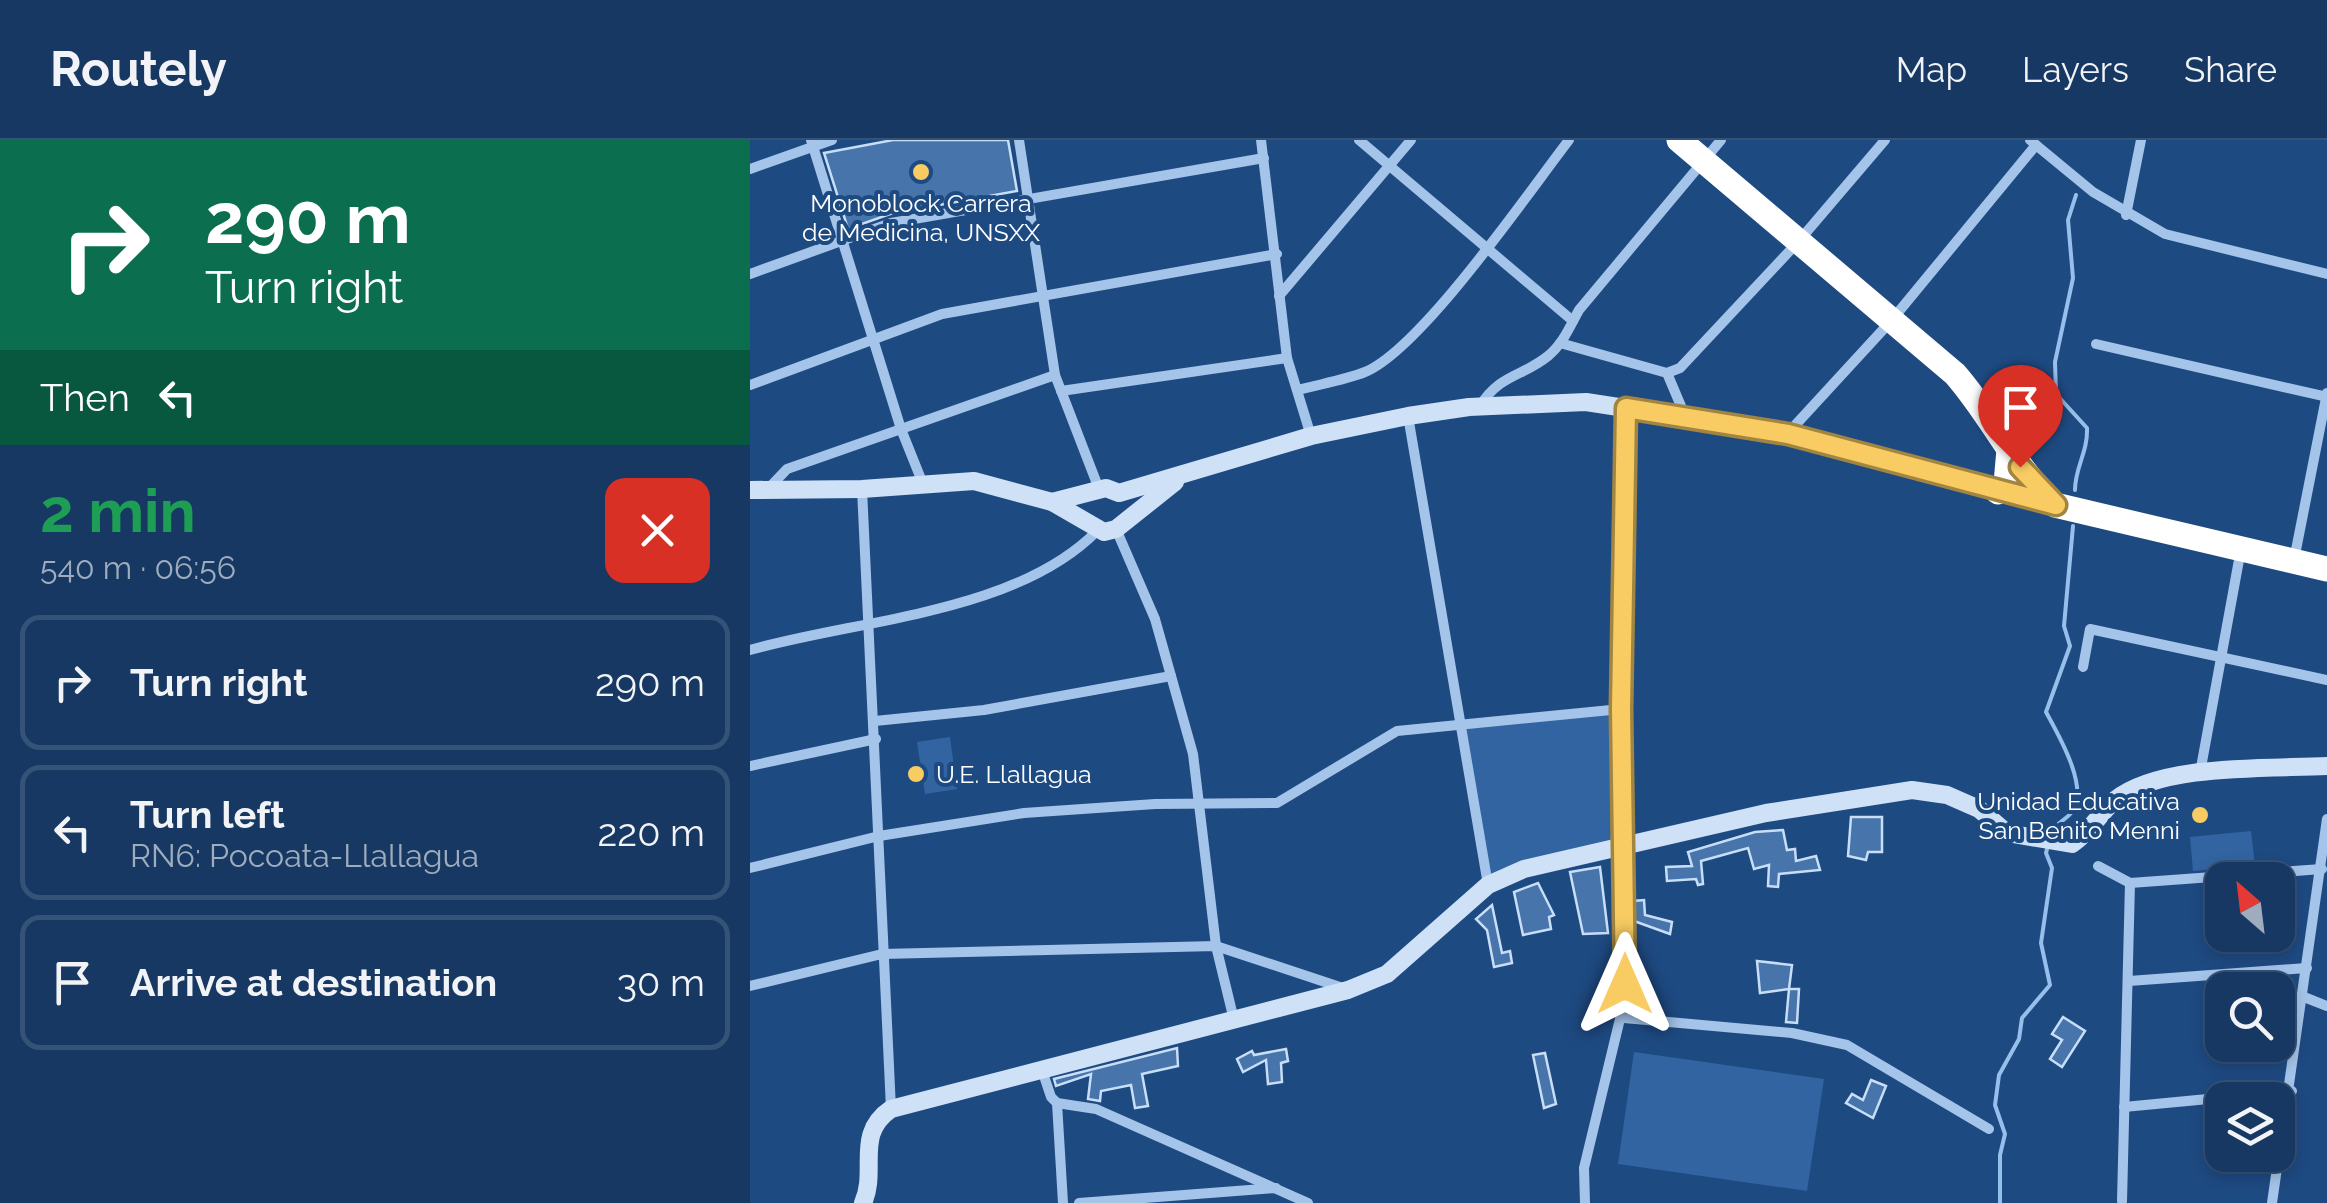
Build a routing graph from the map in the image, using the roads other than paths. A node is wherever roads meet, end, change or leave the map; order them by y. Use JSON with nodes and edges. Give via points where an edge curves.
{"nodes":[{"id":1,"x":832,"y":140,"type":"edge"},
{"id":2,"x":1019,"y":140,"type":"edge"},
{"id":3,"x":1261,"y":140,"type":"edge"},
{"id":4,"x":1359,"y":140,"type":"edge"},
{"id":5,"x":1411,"y":140,"type":"edge"},
{"id":6,"x":1568,"y":140,"type":"edge"},
{"id":7,"x":1679,"y":140,"type":"edge"},
{"id":8,"x":1722,"y":140,"type":"edge"},
{"id":9,"x":1884,"y":140,"type":"edge"},
{"id":10,"x":2141,"y":140,"type":"edge"},
{"id":11,"x":2033,"y":142,"type":"edge"},
{"id":12,"x":812,"y":144,"type":"edge"},
{"id":13,"x":1264,"y":158,"type":"junction"},
{"id":14,"x":1704,"y":161,"type":"junction"},
{"id":15,"x":1391,"y":166,"type":"junction"},
{"id":16,"x":750,"y":170,"type":"edge"},
{"id":17,"x":1028,"y":198,"type":"junction"},
{"id":18,"x":2126,"y":216,"type":"junction"},
{"id":19,"x":841,"y":239,"type":"junction"},
{"id":20,"x":1798,"y":242,"type":"junction"},
{"id":21,"x":1486,"y":248,"type":"junction"},
{"id":22,"x":1278,"y":254,"type":"junction"},
{"id":23,"x":750,"y":274,"type":"edge"},
{"id":24,"x":2327,"y":274,"type":"edge"},
{"id":25,"x":1042,"y":296,"type":"junction"},
{"id":26,"x":1278,"y":296,"type":"junction"},
{"id":27,"x":1573,"y":321,"type":"junction"},
{"id":28,"x":1891,"y":321,"type":"junction"},
{"id":29,"x":873,"y":340,"type":"junction"},
{"id":30,"x":1560,"y":343,"type":"junction"},
{"id":31,"x":2096,"y":344,"type":"dead end"},
{"id":32,"x":1287,"y":358,"type":"junction"},
{"id":33,"x":1667,"y":373,"type":"junction"},
{"id":34,"x":1055,"y":375,"type":"junction"},
{"id":35,"x":750,"y":386,"type":"edge"},
{"id":36,"x":1298,"y":390,"type":"junction"},
{"id":37,"x":1061,"y":391,"type":"junction"},
{"id":38,"x":2327,"y":396,"type":"edge"},
{"id":39,"x":1480,"y":407,"type":"junction"},
{"id":40,"x":1626,"y":408,"type":"junction"},
{"id":41,"x":1408,"y":416,"type":"junction"},
{"id":42,"x":1686,"y":418,"type":"junction"},
{"id":43,"x":901,"y":429,"type":"junction"},
{"id":44,"x":1788,"y":434,"type":"junction"},
{"id":45,"x":1310,"y":436,"type":"junction"},
{"id":46,"x":2009,"y":450,"type":"junction"},
{"id":47,"x":1182,"y":477,"type":"junction"},
{"id":48,"x":924,"y":484,"type":"junction"},
{"id":49,"x":862,"y":489,"type":"junction"},
{"id":50,"x":759,"y":490,"type":"edge"},
{"id":51,"x":1096,"y":490,"type":"junction"},
{"id":52,"x":1998,"y":492,"type":"junction"},
{"id":53,"x":1119,"y":493,"type":"junction"},
{"id":54,"x":1052,"y":502,"type":"junction"},
{"id":55,"x":2056,"y":505,"type":"junction"},
{"id":56,"x":1107,"y":525,"type":"junction"},
{"id":57,"x":2241,"y":549,"type":"junction"},
{"id":58,"x":2294,"y":562,"type":"junction"},
{"id":59,"x":2327,"y":569,"type":"edge"},
{"id":60,"x":868,"y":622,"type":"junction"},
{"id":61,"x":750,"y":650,"type":"edge"},
{"id":62,"x":2223,"y":654,"type":"junction"},
{"id":63,"x":2083,"y":667,"type":"dead end"},
{"id":64,"x":1171,"y":676,"type":"junction"},
{"id":65,"x":2327,"y":680,"type":"edge"},
{"id":66,"x":1621,"y":709,"type":"junction"},
{"id":67,"x":875,"y":721,"type":"junction"},
{"id":68,"x":1458,"y":722,"type":"junction"},
{"id":69,"x":876,"y":739,"type":"junction"},
{"id":70,"x":750,"y":766,"type":"edge"},
{"id":71,"x":2327,"y":766,"type":"edge"},
{"id":72,"x":2200,"y":774,"type":"junction"},
{"id":73,"x":1202,"y":806,"type":"junction"},
{"id":74,"x":2327,"y":818,"type":"edge"},
{"id":75,"x":879,"y":836,"type":"junction"},
{"id":76,"x":1624,"y":844,"type":"junction"},
{"id":77,"x":2098,"y":866,"type":"dead end"},
{"id":78,"x":750,"y":868,"type":"edge"},
{"id":79,"x":2322,"y":870,"type":"junction"},
{"id":80,"x":2130,"y":883,"type":"junction"},
{"id":81,"x":1488,"y":885,"type":"junction"},
{"id":82,"x":2322,"y":900,"type":"edge"},
{"id":83,"x":1216,"y":946,"type":"junction"},
{"id":84,"x":882,"y":954,"type":"junction"},
{"id":85,"x":2307,"y":968,"type":"junction"},
{"id":86,"x":2129,"y":980,"type":"junction"},
{"id":87,"x":750,"y":986,"type":"edge"},
{"id":88,"x":1348,"y":990,"type":"junction"},
{"id":89,"x":2304,"y":997,"type":"junction"},
{"id":90,"x":2327,"y":1006,"type":"edge"},
{"id":91,"x":1624,"y":1018,"type":"junction"},
{"id":92,"x":1234,"y":1021,"type":"junction"},
{"id":93,"x":1042,"y":1067,"type":"junction"},
{"id":94,"x":2293,"y":1082,"type":"edge"},
{"id":95,"x":2205,"y":1099,"type":"edge"},
{"id":96,"x":1058,"y":1103,"type":"junction"},
{"id":97,"x":2124,"y":1107,"type":"junction"},
{"id":98,"x":891,"y":1109,"type":"junction"},
{"id":99,"x":1989,"y":1130,"type":"dead end"},
{"id":100,"x":2278,"y":1172,"type":"edge"},
{"id":101,"x":1276,"y":1188,"type":"junction"},
{"id":102,"x":2122,"y":1201,"type":"edge"},
{"id":103,"x":863,"y":1203,"type":"edge"},
{"id":104,"x":1064,"y":1203,"type":"edge"},
{"id":105,"x":1079,"y":1203,"type":"edge"},
{"id":106,"x":1308,"y":1203,"type":"edge"},
{"id":107,"x":1585,"y":1203,"type":"edge"},
{"id":108,"x":2272,"y":1203,"type":"edge"}],
"edges":[{"from":1,"to":12,"type":"street"},
{"from":2,"to":17,"type":"street"},
{"from":3,"to":13,"type":"street"},
{"from":4,"to":15,"type":"street"},
{"from":5,"to":15,"type":"street"},
{"from":6,"to":21,"type":"street"},
{"from":7,"to":14,"type":"highway"},
{"from":8,"to":14,"type":"street"},
{"from":9,"to":20,"type":"street"},
{"from":10,"to":18,"type":"street"},
{"from":11,"to":18,"type":"street"},
{"from":11,"to":28,"type":"street"},
{"from":12,"to":16,"type":"street"},
{"from":12,"to":19,"type":"street"},
{"from":13,"to":17,"type":"street"},
{"from":13,"to":22,"type":"street"},
{"from":14,"to":20,"type":"highway"},
{"from":14,"to":27,"type":"street"},
{"from":15,"to":21,"type":"street"},
{"from":15,"to":26,"type":"street"},
{"from":17,"to":19,"type":"street"},
{"from":17,"to":25,"type":"street"},
{"from":18,"to":24,"type":"street","via":[[2165,234]]},
{"from":19,"to":23,"type":"street"},
{"from":19,"to":29,"type":"street"},
{"from":20,"to":28,"type":"highway"},
{"from":20,"to":33,"type":"street","via":[[1680,368]]},
{"from":21,"to":27,"type":"street"},
{"from":21,"to":36,"type":"street","via":[[1398,350],[1367,372]]},
{"from":22,"to":25,"type":"street"},
{"from":22,"to":26,"type":"street"},
{"from":25,"to":29,"type":"street","via":[[942,314]]},
{"from":25,"to":34,"type":"street"},
{"from":26,"to":32,"type":"street"},
{"from":27,"to":30,"type":"street"},
{"from":28,"to":44,"type":"street"},
{"from":28,"to":46,"type":"highway","via":[[1955,374]]},
{"from":29,"to":35,"type":"street"},
{"from":29,"to":43,"type":"street"},
{"from":30,"to":33,"type":"street"},
{"from":30,"to":39,"type":"street","via":[[1492,386]]},
{"from":31,"to":38,"type":"street"},
{"from":32,"to":36,"type":"street"},
{"from":32,"to":37,"type":"street"},
{"from":33,"to":42,"type":"street"},
{"from":34,"to":37,"type":"street"},
{"from":34,"to":43,"type":"street"},
{"from":36,"to":45,"type":"street"},
{"from":37,"to":51,"type":"street"},
{"from":38,"to":58,"type":"street"},
{"from":39,"to":40,"type":"street","via":[[1586,402]]},
{"from":39,"to":41,"type":"street"},
{"from":40,"to":42,"type":"street"},
{"from":40,"to":66,"type":"street"},
{"from":41,"to":45,"type":"street"},
{"from":41,"to":68,"type":"street"},
{"from":42,"to":44,"type":"street"},
{"from":43,"to":48,"type":"street"},
{"from":43,"to":50,"type":"street","via":[[788,470]]},
{"from":44,"to":52,"type":"street"},
{"from":45,"to":47,"type":"street"},
{"from":46,"to":52,"type":"highway","via":[[2006,482]]},
{"from":46,"to":55,"type":"highway"},
{"from":47,"to":53,"type":"street"},
{"from":47,"to":56,"type":"street"},
{"from":48,"to":49,"type":"street"},
{"from":48,"to":54,"type":"street","via":[[974,481]]},
{"from":49,"to":50,"type":"street"},
{"from":49,"to":60,"type":"street"},
{"from":51,"to":53,"type":"street"},
{"from":51,"to":54,"type":"street"},
{"from":51,"to":56,"type":"street","via":[[1083,512]]},
{"from":52,"to":55,"type":"street"},
{"from":53,"to":56,"type":"street","via":[[1127,509]]},
{"from":54,"to":56,"type":"street"},
{"from":55,"to":57,"type":"highway"},
{"from":56,"to":60,"type":"street","via":[[1013,583]]},
{"from":56,"to":64,"type":"street","via":[[1154,620]]},
{"from":57,"to":58,"type":"highway"},
{"from":57,"to":62,"type":"street"},
{"from":58,"to":59,"type":"highway"},
{"from":60,"to":61,"type":"street"},
{"from":60,"to":67,"type":"street"},
{"from":62,"to":63,"type":"street","via":[[2090,629]]},
{"from":62,"to":65,"type":"street"},
{"from":62,"to":72,"type":"street"},
{"from":64,"to":67,"type":"street","via":[[984,710]]},
{"from":64,"to":73,"type":"street"},
{"from":66,"to":68,"type":"street"},
{"from":66,"to":76,"type":"street"},
{"from":67,"to":69,"type":"street"},
{"from":68,"to":73,"type":"street","via":[[1396,732],[1276,802]]},
{"from":68,"to":81,"type":"street"},
{"from":69,"to":70,"type":"street"},
{"from":69,"to":75,"type":"street"},
{"from":71,"to":72,"type":"street"},
{"from":72,"to":76,"type":"street","via":[[2144,784],[2116,800],[2072,844],[2007,834],[1979,810],[1912,790]]},
{"from":73,"to":75,"type":"street","via":[[1062,808]]},
{"from":73,"to":83,"type":"street"},
{"from":74,"to":79,"type":"street"},
{"from":75,"to":78,"type":"street"},
{"from":75,"to":84,"type":"street"},
{"from":76,"to":81,"type":"street"},
{"from":76,"to":91,"type":"street"},
{"from":77,"to":80,"type":"street"},
{"from":79,"to":80,"type":"street"},
{"from":79,"to":82,"type":"street"},
{"from":80,"to":86,"type":"street"},
{"from":81,"to":88,"type":"street","via":[[1387,974]]},
{"from":82,"to":85,"type":"street"},
{"from":83,"to":84,"type":"street"},
{"from":83,"to":88,"type":"street"},
{"from":83,"to":92,"type":"street"},
{"from":84,"to":87,"type":"street"},
{"from":84,"to":98,"type":"street"},
{"from":85,"to":86,"type":"street"},
{"from":85,"to":89,"type":"street"},
{"from":86,"to":97,"type":"street"},
{"from":88,"to":92,"type":"street"},
{"from":89,"to":90,"type":"street"},
{"from":89,"to":94,"type":"street"},
{"from":91,"to":99,"type":"street","via":[[1792,1033],[1846,1045]]},
{"from":91,"to":107,"type":"street","via":[[1584,1168]]},
{"from":92,"to":93,"type":"street"},
{"from":93,"to":96,"type":"street"},
{"from":93,"to":98,"type":"street"},
{"from":95,"to":97,"type":"street"},
{"from":96,"to":101,"type":"street","via":[[1096,1109]]},
{"from":96,"to":104,"type":"street"},
{"from":97,"to":102,"type":"street"},
{"from":98,"to":103,"type":"street","via":[[869,1134]]},
{"from":100,"to":108,"type":"street"},
{"from":101,"to":105,"type":"street"},
{"from":101,"to":106,"type":"street"}]}
